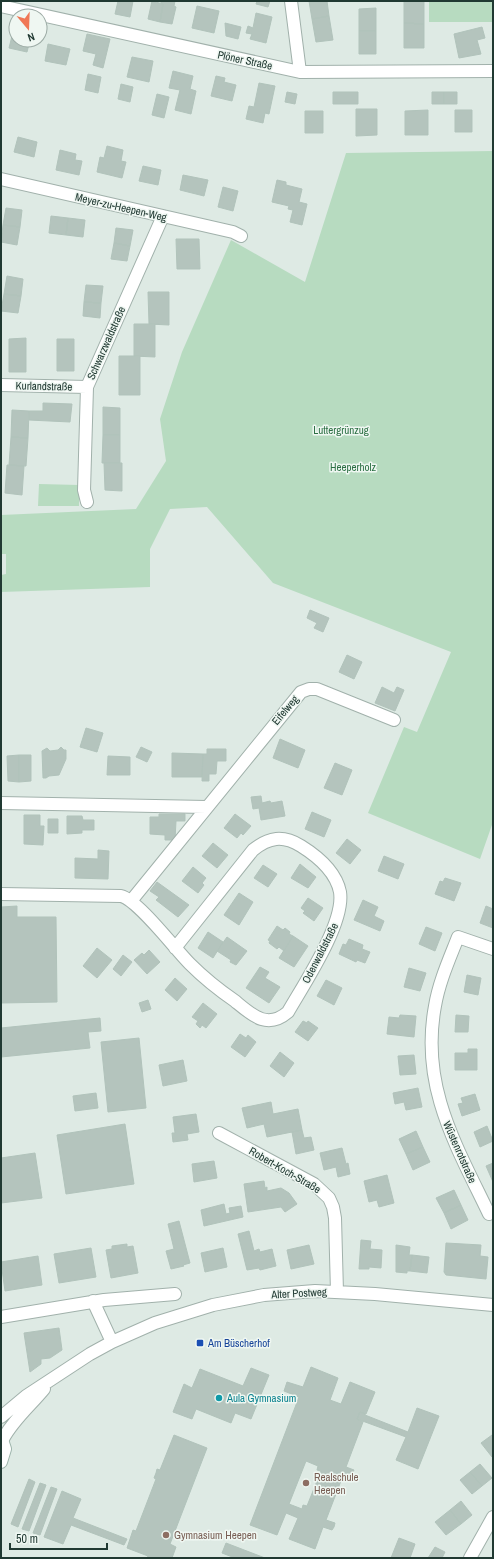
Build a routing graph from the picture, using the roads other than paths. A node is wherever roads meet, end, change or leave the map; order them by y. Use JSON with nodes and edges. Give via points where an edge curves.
{"nodes":[{"id":1,"x":291,"y":1,"type":"edge"},
{"id":2,"x":1,"y":6,"type":"edge"},
{"id":3,"x":493,"y":71,"type":"edge"},
{"id":4,"x":300,"y":72,"type":"junction"},
{"id":5,"x":1,"y":179,"type":"edge"},
{"id":6,"x":163,"y":216,"type":"junction"},
{"id":7,"x":241,"y":236,"type":"dead end"},
{"id":8,"x":1,"y":385,"type":"edge"},
{"id":9,"x":86,"y":387,"type":"junction"},
{"id":10,"x":87,"y":502,"type":"dead end"},
{"id":11,"x":394,"y":720,"type":"dead end"},
{"id":12,"x":1,"y":802,"type":"edge"},
{"id":13,"x":206,"y":807,"type":"junction"},
{"id":14,"x":1,"y":894,"type":"edge"},
{"id":15,"x":131,"y":901,"type":"junction"},
{"id":16,"x":175,"y":948,"type":"junction"},
{"id":17,"x":493,"y":949,"type":"edge"},
{"id":18,"x":219,"y":1133,"type":"dead end"},
{"id":19,"x":492,"y":1216,"type":"edge"},
{"id":20,"x":337,"y":1292,"type":"junction"},
{"id":21,"x":175,"y":1294,"type":"dead end"},
{"id":22,"x":93,"y":1301,"type":"junction"},
{"id":23,"x":493,"y":1304,"type":"edge"},
{"id":24,"x":1,"y":1317,"type":"edge"},
{"id":25,"x":112,"y":1342,"type":"junction"},
{"id":26,"x":51,"y":1380,"type":"junction"},
{"id":27,"x":1,"y":1417,"type":"edge"},
{"id":28,"x":2,"y":1438,"type":"edge"},
{"id":29,"x":1,"y":1462,"type":"edge"},
{"id":30,"x":493,"y":1517,"type":"edge"},
{"id":31,"x":470,"y":1558,"type":"edge"}],
"edges":[{"from":1,"to":4,"type":"street"},
{"from":2,"to":4,"type":"street","name":"Plöner Straße"},
{"from":3,"to":4,"type":"street","name":"Plöner Straße"},
{"from":5,"to":6,"type":"street","name":"Meyer-zu-Heepen-Weg"},
{"from":6,"to":7,"type":"street","name":"Meyer-zu-Heepen-Weg"},
{"from":6,"to":9,"type":"street","name":"Schwarzwaldstraße"},
{"from":8,"to":9,"type":"street","name":"Kurlandstraße"},
{"from":9,"to":10,"type":"street","name":"Schwarzwaldstraße","via":[[84,490]]},
{"from":11,"to":13,"type":"street","name":"Eifelweg","via":[[317,689],[305,690],[297,695]]},
{"from":12,"to":13,"type":"street"},
{"from":13,"to":15,"type":"street","name":"Eifelweg"},
{"from":14,"to":15,"type":"street","via":[[121,896]]},
{"from":15,"to":16,"type":"street","name":"Odenwaldstraße"},
{"from":16,"to":16,"type":"street","name":"Odenwaldstraße","via":[[206,980],[256,1018],[266,1020],[283,1016],[288,1012],[317,961],[336,921],[340,900],[337,883],[322,863],[298,844],[280,839],[262,843],[253,850]]},
{"from":17,"to":19,"type":"street","name":"Wüstenrotstraße","via":[[458,937],[440,988],[432,1029],[435,1081],[442,1108],[450,1132]]},
{"from":18,"to":20,"type":"street","name":"Robert-Koch-Straße","via":[[314,1184],[329,1198],[335,1218]]},
{"from":20,"to":23,"type":"street","name":"Alter Postweg"},
{"from":20,"to":25,"type":"street","name":"Alter Postweg","via":[[283,1293],[213,1304],[155,1323]]},
{"from":21,"to":22,"type":"street"},
{"from":22,"to":24,"type":"street"},
{"from":22,"to":25,"type":"street"},
{"from":25,"to":26,"type":"street","name":"Alter Postweg"},
{"from":26,"to":27,"type":"street","name":"Alter Postweg","via":[[26,1396]]},
{"from":26,"to":28,"type":"street","name":"Alter Postweg"},
{"from":28,"to":29,"type":"street","via":[[5,1449]]},
{"from":30,"to":31,"type":"street"}]}
